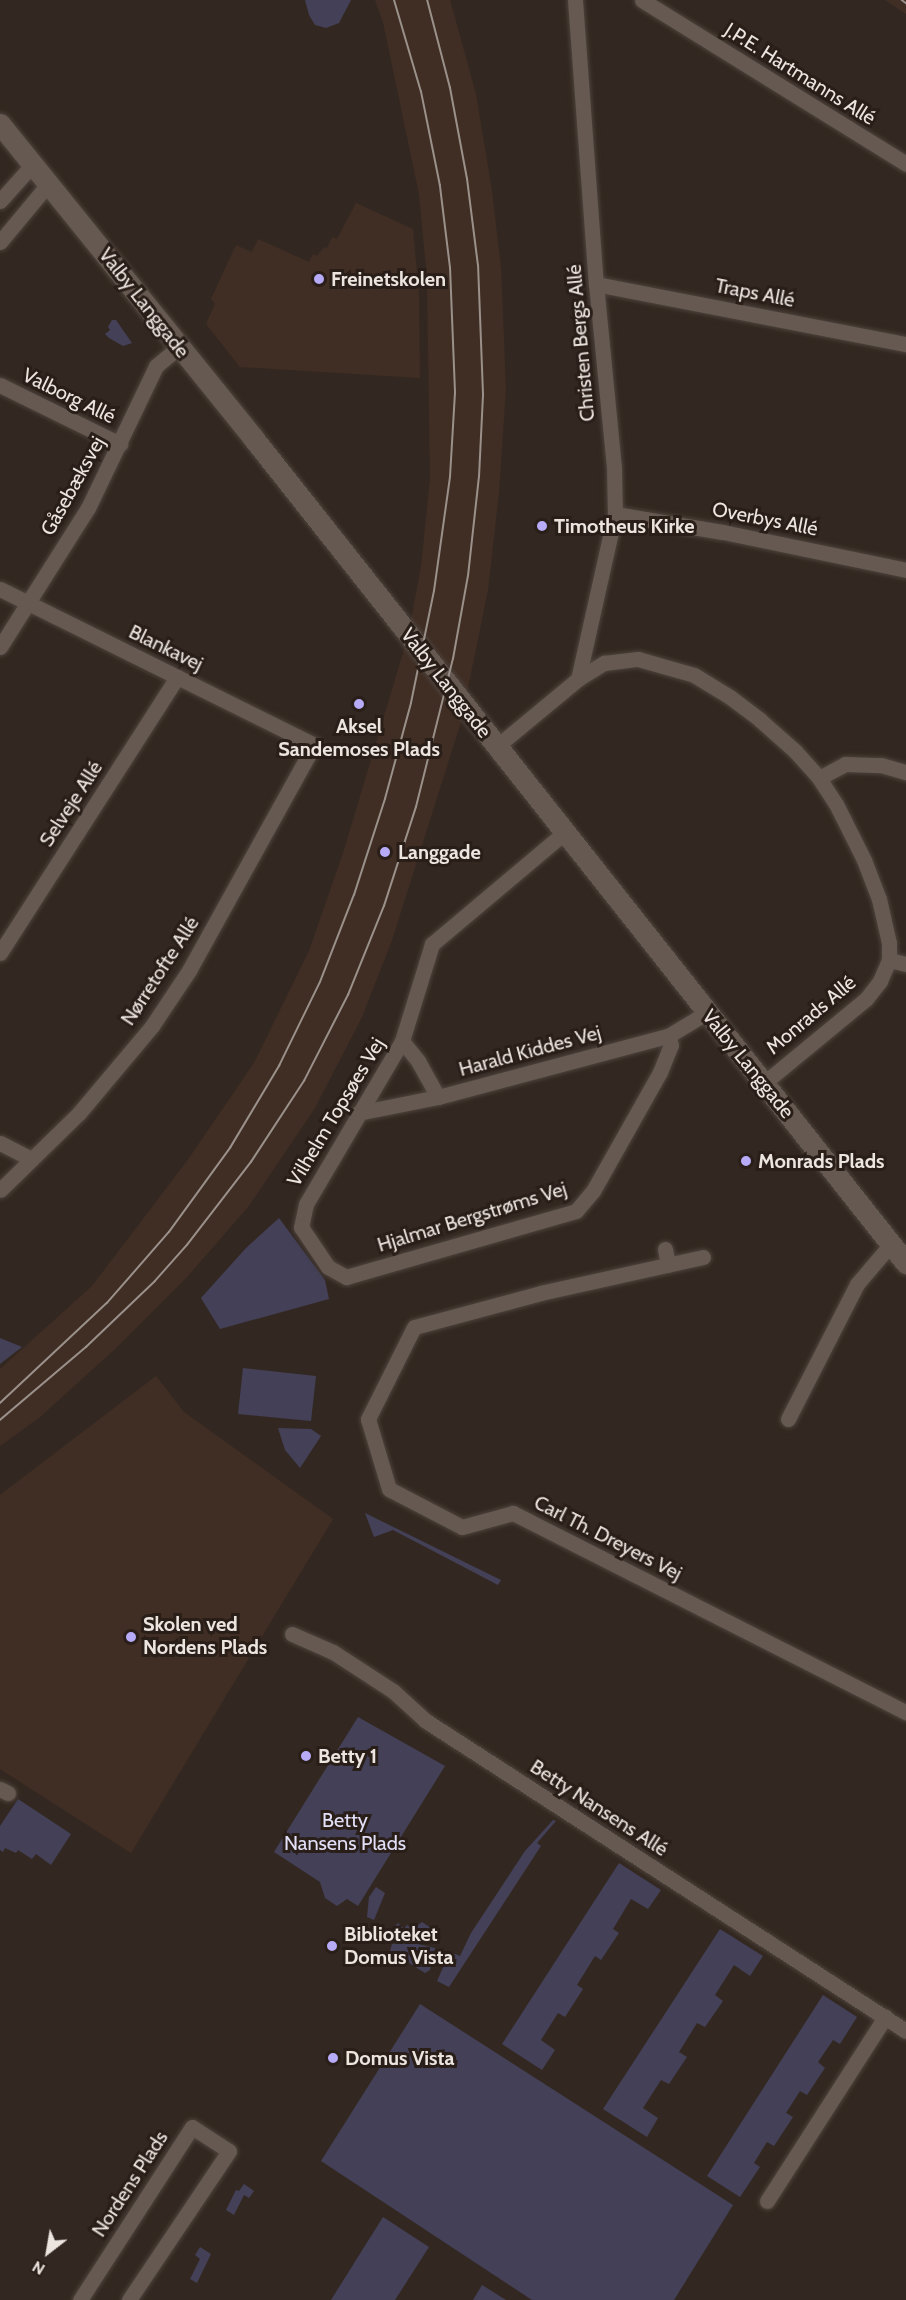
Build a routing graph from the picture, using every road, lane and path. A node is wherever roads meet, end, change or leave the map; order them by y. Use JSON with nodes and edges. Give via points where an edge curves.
{"nodes":[{"id":1,"x":575,"y":0,"type":"edge"},
{"id":2,"x":642,"y":0,"type":"edge"},
{"id":3,"x":0,"y":124,"type":"edge"},
{"id":4,"x":33,"y":164,"type":"junction"},
{"id":5,"x":906,"y":164,"type":"edge"},
{"id":6,"x":49,"y":183,"type":"junction"},
{"id":7,"x":0,"y":201,"type":"edge"},
{"id":8,"x":0,"y":242,"type":"edge"},
{"id":9,"x":596,"y":284,"type":"junction"},
{"id":10,"x":906,"y":344,"type":"edge"},
{"id":11,"x":180,"y":347,"type":"junction"},
{"id":12,"x":0,"y":386,"type":"edge"},
{"id":13,"x":120,"y":444,"type":"junction"},
{"id":14,"x":615,"y":514,"type":"junction"},
{"id":15,"x":906,"y":570,"type":"edge"},
{"id":16,"x":0,"y":589,"type":"edge"},
{"id":17,"x":28,"y":603,"type":"junction"},
{"id":18,"x":0,"y":647,"type":"edge"},
{"id":19,"x":177,"y":677,"type":"junction"},
{"id":20,"x":578,"y":679,"type":"junction"},
{"id":21,"x":314,"y":745,"type":"joint"},
{"id":22,"x":496,"y":747,"type":"junction"},
{"id":23,"x":906,"y":772,"type":"edge"},
{"id":24,"x":819,"y":778,"type":"junction"},
{"id":25,"x":565,"y":832,"type":"junction"},
{"id":26,"x":0,"y":953,"type":"edge"},
{"id":27,"x":889,"y":960,"type":"junction"},
{"id":28,"x":906,"y":964,"type":"edge"},
{"id":29,"x":706,"y":1012,"type":"junction"},
{"id":30,"x":668,"y":1036,"type":"junction"},
{"id":31,"x":402,"y":1041,"type":"junction"},
{"id":32,"x":764,"y":1083,"type":"junction"},
{"id":33,"x":438,"y":1097,"type":"junction"},
{"id":34,"x":358,"y":1113,"type":"junction"},
{"id":35,"x":0,"y":1143,"type":"edge"},
{"id":36,"x":31,"y":1159,"type":"junction"},
{"id":37,"x":0,"y":1190,"type":"edge"},
{"id":38,"x":306,"y":1204,"type":"joint"},
{"id":39,"x":891,"y":1244,"type":"junction"},
{"id":40,"x":665,"y":1249,"type":"dead end"},
{"id":41,"x":703,"y":1257,"type":"dead end"},
{"id":42,"x":906,"y":1263,"type":"edge"},
{"id":43,"x":668,"y":1265,"type":"junction"},
{"id":44,"x":788,"y":1419,"type":"dead end"},
{"id":45,"x":292,"y":1634,"type":"dead end"},
{"id":46,"x":906,"y":1712,"type":"edge"},
{"id":47,"x":885,"y":2017,"type":"junction"},
{"id":48,"x":906,"y":2031,"type":"edge"},
{"id":49,"x":767,"y":2201,"type":"dead end"},
{"id":50,"x":80,"y":2300,"type":"edge"},
{"id":51,"x":129,"y":2300,"type":"edge"}],
"edges":[{"from":1,"to":9,"type":"street","name":"Christen Bergs Allé"},
{"from":2,"to":5,"type":"street","name":"J.P.E. Hartmanns Allé"},
{"from":3,"to":4,"type":"street","name":"Valby Langgade"},
{"from":4,"to":6,"type":"street","name":"Valby Langgade"},
{"from":4,"to":7,"type":"street"},
{"from":6,"to":8,"type":"street"},
{"from":6,"to":11,"type":"street","name":"Valby Langgade"},
{"from":9,"to":10,"type":"street","name":"Traps Allé"},
{"from":9,"to":14,"type":"street","name":"Christen Bergs Allé"},
{"from":11,"to":13,"type":"street","name":"Gåsebæksvej","via":[[156,366]]},
{"from":11,"to":22,"type":"street","name":"Valby Langgade"},
{"from":12,"to":13,"type":"street","name":"Valborg Allé"},
{"from":13,"to":17,"type":"street","name":"Gåsebæksvej","via":[[88,508]]},
{"from":14,"to":15,"type":"street","name":"Overbys Allé"},
{"from":14,"to":20,"type":"street","name":"Christen Bergs Allé"},
{"from":16,"to":17,"type":"street","name":"Blankavej"},
{"from":17,"to":18,"type":"street","name":"Gåsebæksvej"},
{"from":17,"to":19,"type":"street","name":"Blankavej"},
{"from":19,"to":21,"type":"street","name":"Blankavej"},
{"from":19,"to":26,"type":"street","name":"Selveje Allé"},
{"from":20,"to":22,"type":"street"},
{"from":20,"to":24,"type":"street","via":[[604,663],[638,659],[694,675],[760,720]]},
{"from":21,"to":36,"type":"street","name":"Nørretofte Allé","via":[[190,969],[152,1026],[86,1104]]},
{"from":22,"to":25,"type":"street","name":"Valby Langgade"},
{"from":23,"to":24,"type":"street","via":[[881,765],[844,764]]},
{"from":24,"to":27,"type":"street","via":[[864,860],[879,899]]},
{"from":25,"to":29,"type":"street","name":"Valby Langgade"},
{"from":25,"to":31,"type":"street","name":"Vilhelm Topsøes Vej","via":[[432,944]]},
{"from":27,"to":28,"type":"street"},
{"from":27,"to":32,"type":"street","name":"Monrads Allé","via":[[866,999]]},
{"from":29,"to":30,"type":"street","name":"Harald Kiddes Vej"},
{"from":29,"to":32,"type":"street","name":"Valby Langgade"},
{"from":30,"to":33,"type":"street","name":"Harald Kiddes Vej"},
{"from":30,"to":38,"type":"street","name":"Hjalmar Bergstrøms Vej","via":[[671,1045],[660,1072],[593,1191],[576,1211],[346,1277],[328,1266],[301,1227]]},
{"from":31,"to":33,"type":"street","name":"Vilhelm Topsøes Vej","via":[[418,1060]]},
{"from":31,"to":34,"type":"street","name":"Vilhelm Topsøes Vej"},
{"from":32,"to":39,"type":"street","name":"Valby Langgade"},
{"from":33,"to":34,"type":"street","name":"Harald Kiddes Vej"},
{"from":34,"to":38,"type":"street","name":"Vilhelm Topsøes Vej"},
{"from":35,"to":36,"type":"street"},
{"from":36,"to":37,"type":"street","name":"Nørretofte Allé"},
{"from":39,"to":42,"type":"street","name":"Valby Langgade"},
{"from":39,"to":44,"type":"street","via":[[856,1284]]},
{"from":40,"to":43,"type":"street"},
{"from":41,"to":43,"type":"street","name":"Carl Th. Dreyers Vej"},
{"from":43,"to":46,"type":"street","name":"Carl Th. Dreyers Vej","via":[[414,1327],[368,1419],[389,1490],[462,1527],[513,1513]]},
{"from":45,"to":47,"type":"street","name":"Betty Nansens Allé","via":[[343,1658],[393,1691],[426,1721]]},
{"from":47,"to":48,"type":"street","name":"Betty Nansens Allé"},
{"from":47,"to":49,"type":"street"},
{"from":50,"to":51,"type":"street","name":"Nordens Plads","via":[[192,2127],[229,2151]]}]}
